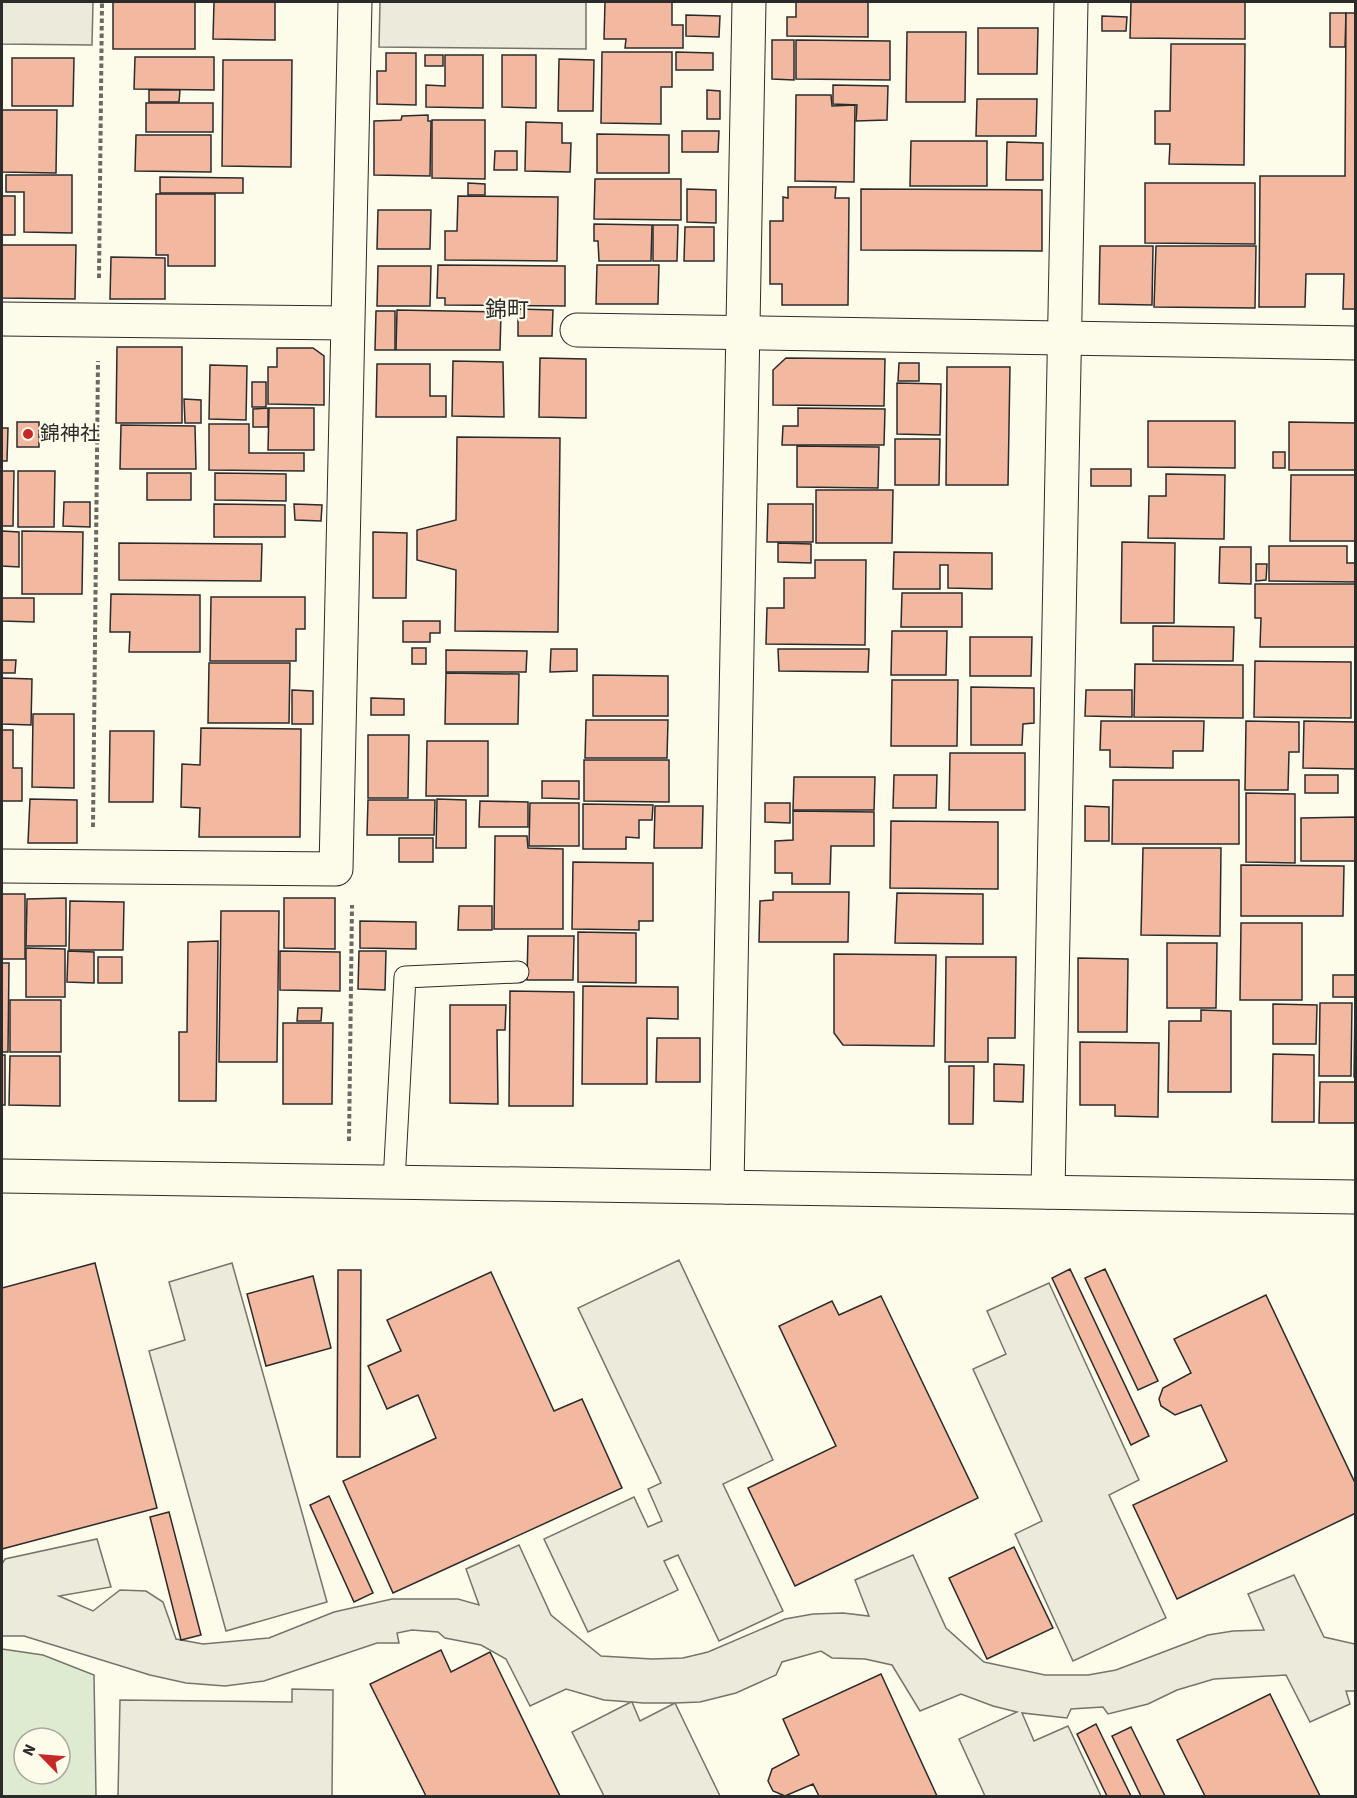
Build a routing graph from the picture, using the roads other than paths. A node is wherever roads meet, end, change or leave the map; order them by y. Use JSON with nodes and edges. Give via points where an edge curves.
{"nodes":[{"id":1,"x":355,"y":2,"type":"edge"},
{"id":2,"x":749,"y":2,"type":"edge"},
{"id":3,"x":1071,"y":2,"type":"edge"},
{"id":4,"x":2,"y":319,"type":"edge"},
{"id":5,"x":347,"y":323,"type":"junction"},
{"id":6,"x":577,"y":330,"type":"dead end"},
{"id":7,"x":742,"y":334,"type":"junction"},
{"id":8,"x":1065,"y":339,"type":"junction"},
{"id":9,"x":1356,"y":343,"type":"edge"},
{"id":10,"x":2,"y":866,"type":"edge"},
{"id":11,"x":518,"y":972,"type":"dead end"},
{"id":12,"x":2,"y":1176,"type":"edge"},
{"id":13,"x":394,"y":1182,"type":"junction"},
{"id":14,"x":727,"y":1187,"type":"junction"},
{"id":15,"x":1048,"y":1192,"type":"junction"},
{"id":16,"x":1356,"y":1197,"type":"edge"}],
"edges":[{"from":1,"to":5,"type":"street"},
{"from":2,"to":7,"type":"street"},
{"from":3,"to":8,"type":"street"},
{"from":4,"to":5,"type":"street"},
{"from":5,"to":10,"type":"street","via":[[336,869]]},
{"from":6,"to":7,"type":"street"},
{"from":7,"to":8,"type":"street"},
{"from":7,"to":14,"type":"street"},
{"from":8,"to":9,"type":"street"},
{"from":8,"to":15,"type":"street"},
{"from":11,"to":13,"type":"lane","via":[[405,977]]},
{"from":12,"to":13,"type":"street"},
{"from":13,"to":14,"type":"street"},
{"from":14,"to":15,"type":"street"},
{"from":15,"to":16,"type":"street"}]}
